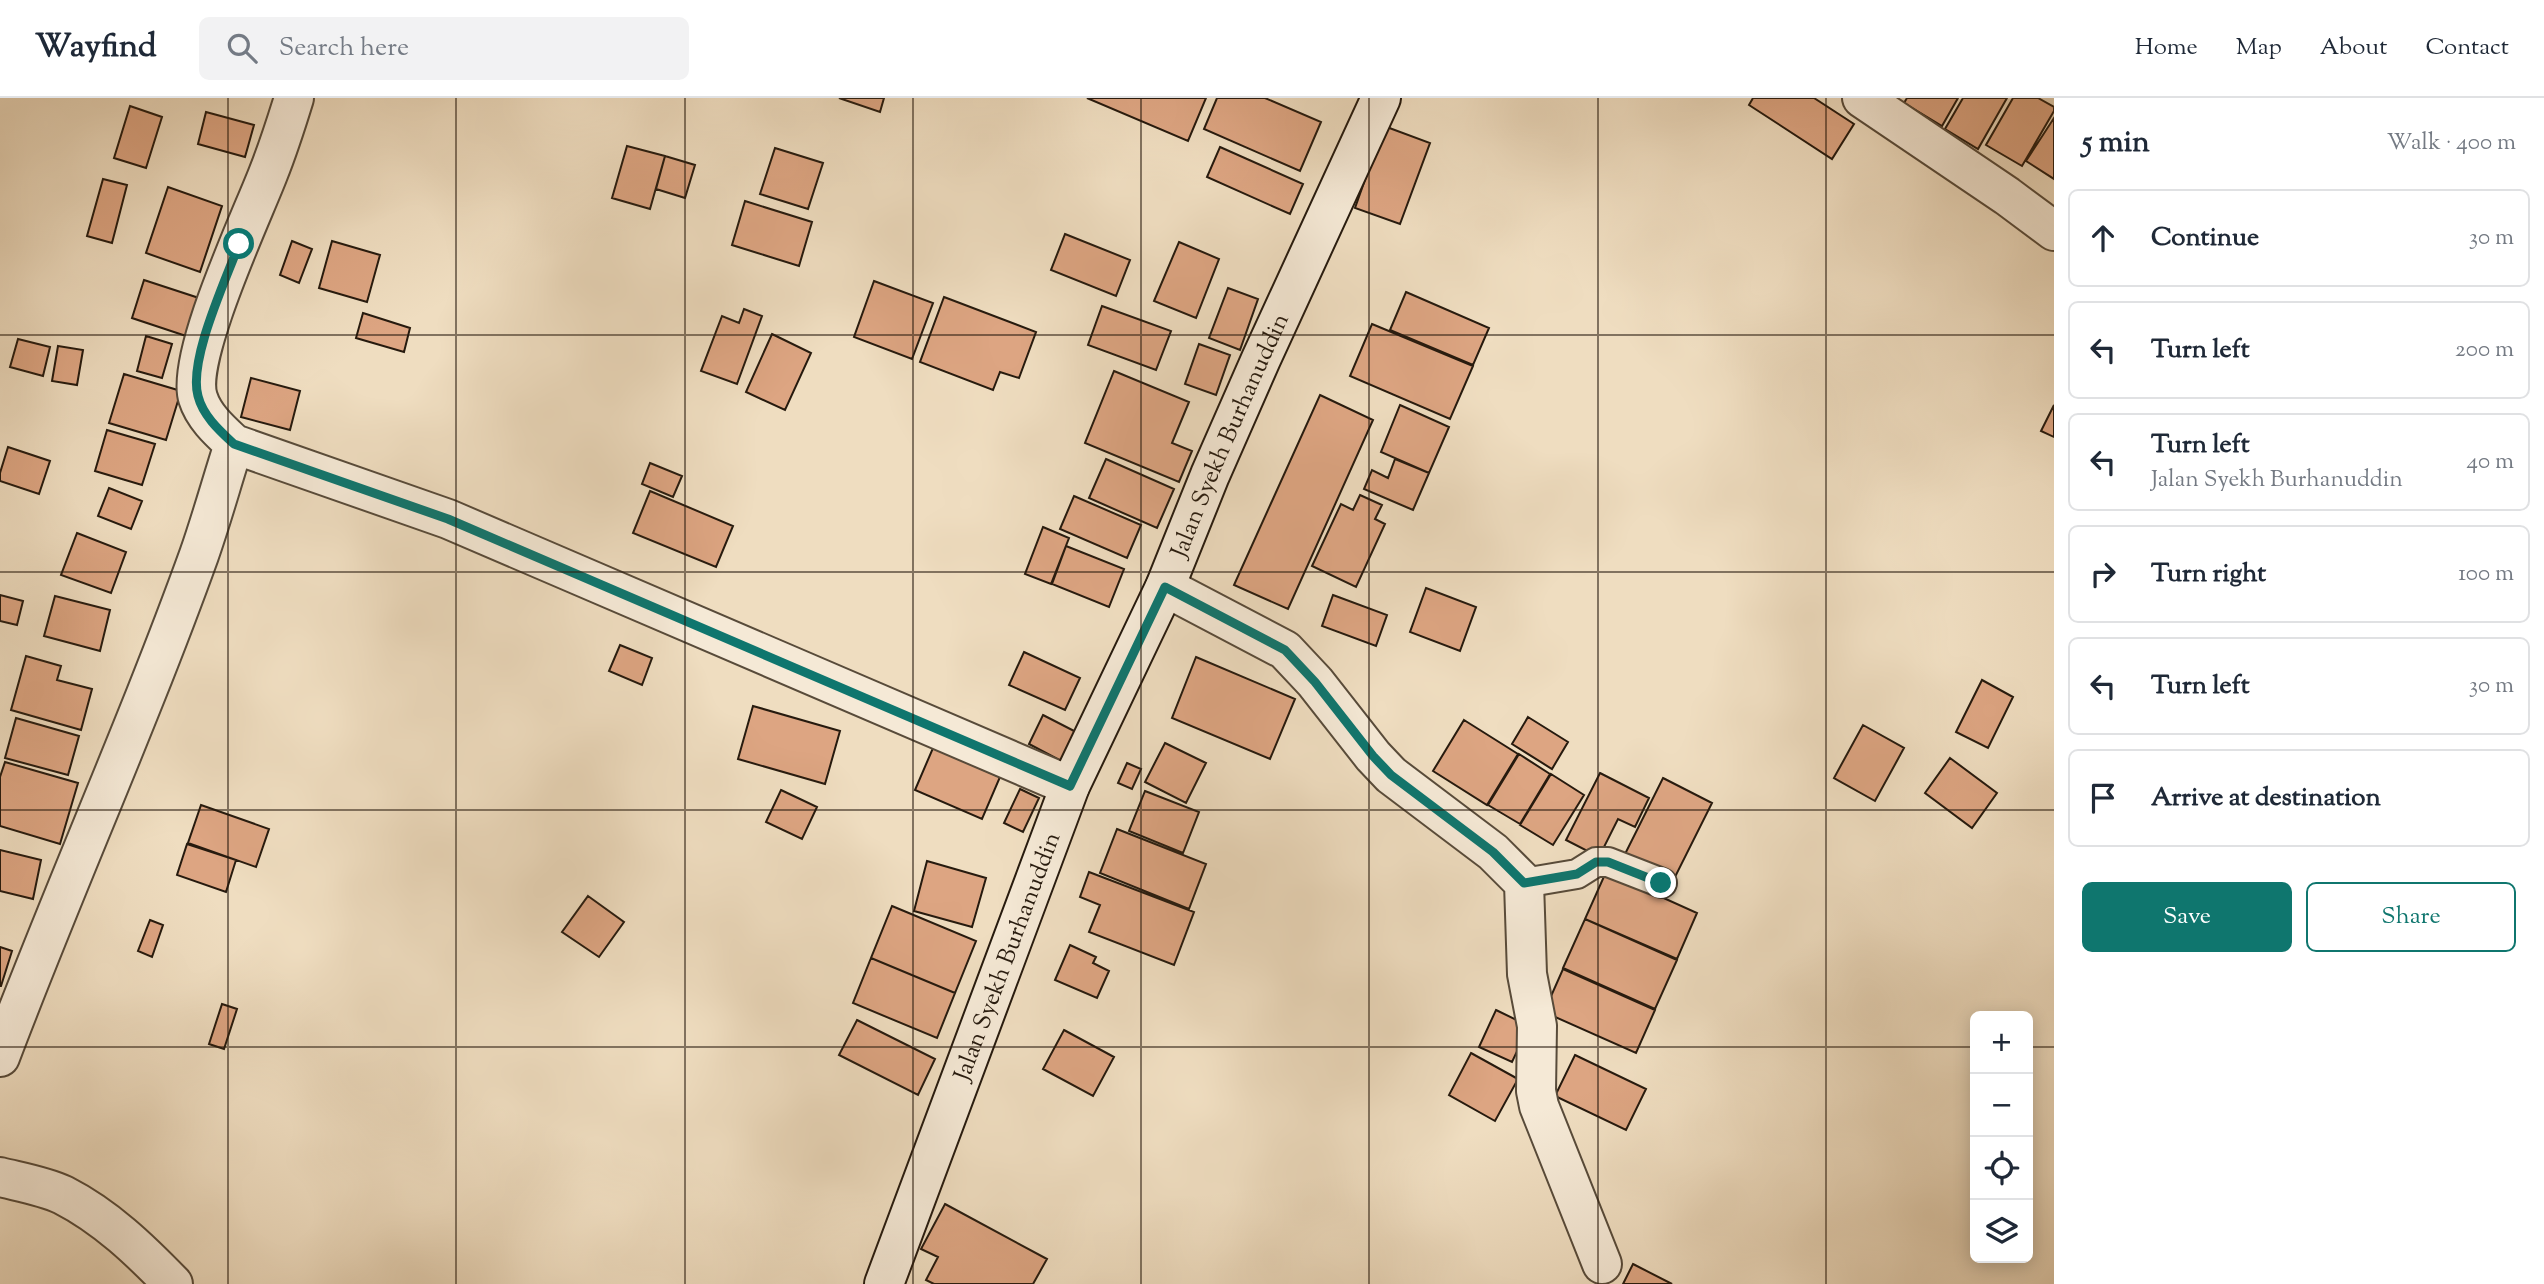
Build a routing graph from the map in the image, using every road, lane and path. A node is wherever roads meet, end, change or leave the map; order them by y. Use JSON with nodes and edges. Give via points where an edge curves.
{"nodes":[{"id":1,"x":294,"y":98,"type":"edge"},
{"id":2,"x":1381,"y":98,"type":"edge"},
{"id":3,"x":1862,"y":98,"type":"edge"},
{"id":4,"x":2054,"y":231,"type":"edge"},
{"id":5,"x":234,"y":444,"type":"junction"},
{"id":6,"x":1165,"y":587,"type":"junction"},
{"id":7,"x":1070,"y":786,"type":"junction"},
{"id":8,"x":1524,"y":883,"type":"junction"},
{"id":9,"x":1661,"y":883,"type":"dead end"},
{"id":10,"x":0,"y":1057,"type":"edge"},
{"id":11,"x":0,"y":1177,"type":"edge"},
{"id":12,"x":1602,"y":1264,"type":"dead end"},
{"id":13,"x":173,"y":1284,"type":"edge"},
{"id":14,"x":884,"y":1284,"type":"edge"}],
"edges":[{"from":1,"to":5,"type":"street","via":[[196,373],[198,397],[215,428]]},
{"from":2,"to":6,"type":"street","name":"Jalan Syekh Burhanuddin","via":[[1235,417]]},
{"from":3,"to":4,"type":"street"},
{"from":5,"to":7,"type":"street","via":[[448,519]]},
{"from":5,"to":10,"type":"street","via":[[199,554]]},
{"from":6,"to":7,"type":"street","name":"Jalan Syekh Burhanuddin"},
{"from":6,"to":8,"type":"street","via":[[1285,650],[1391,775],[1493,852]]},
{"from":7,"to":14,"type":"street","name":"Jalan Syekh Burhanuddin"},
{"from":8,"to":9,"type":"street","via":[[1577,874],[1596,862],[1608,862]]},
{"from":8,"to":12,"type":"street","via":[[1527,974],[1536,1026],[1536,1091]]},
{"from":11,"to":13,"type":"street","via":[[60,1194],[92,1212],[134,1244]]}]}
